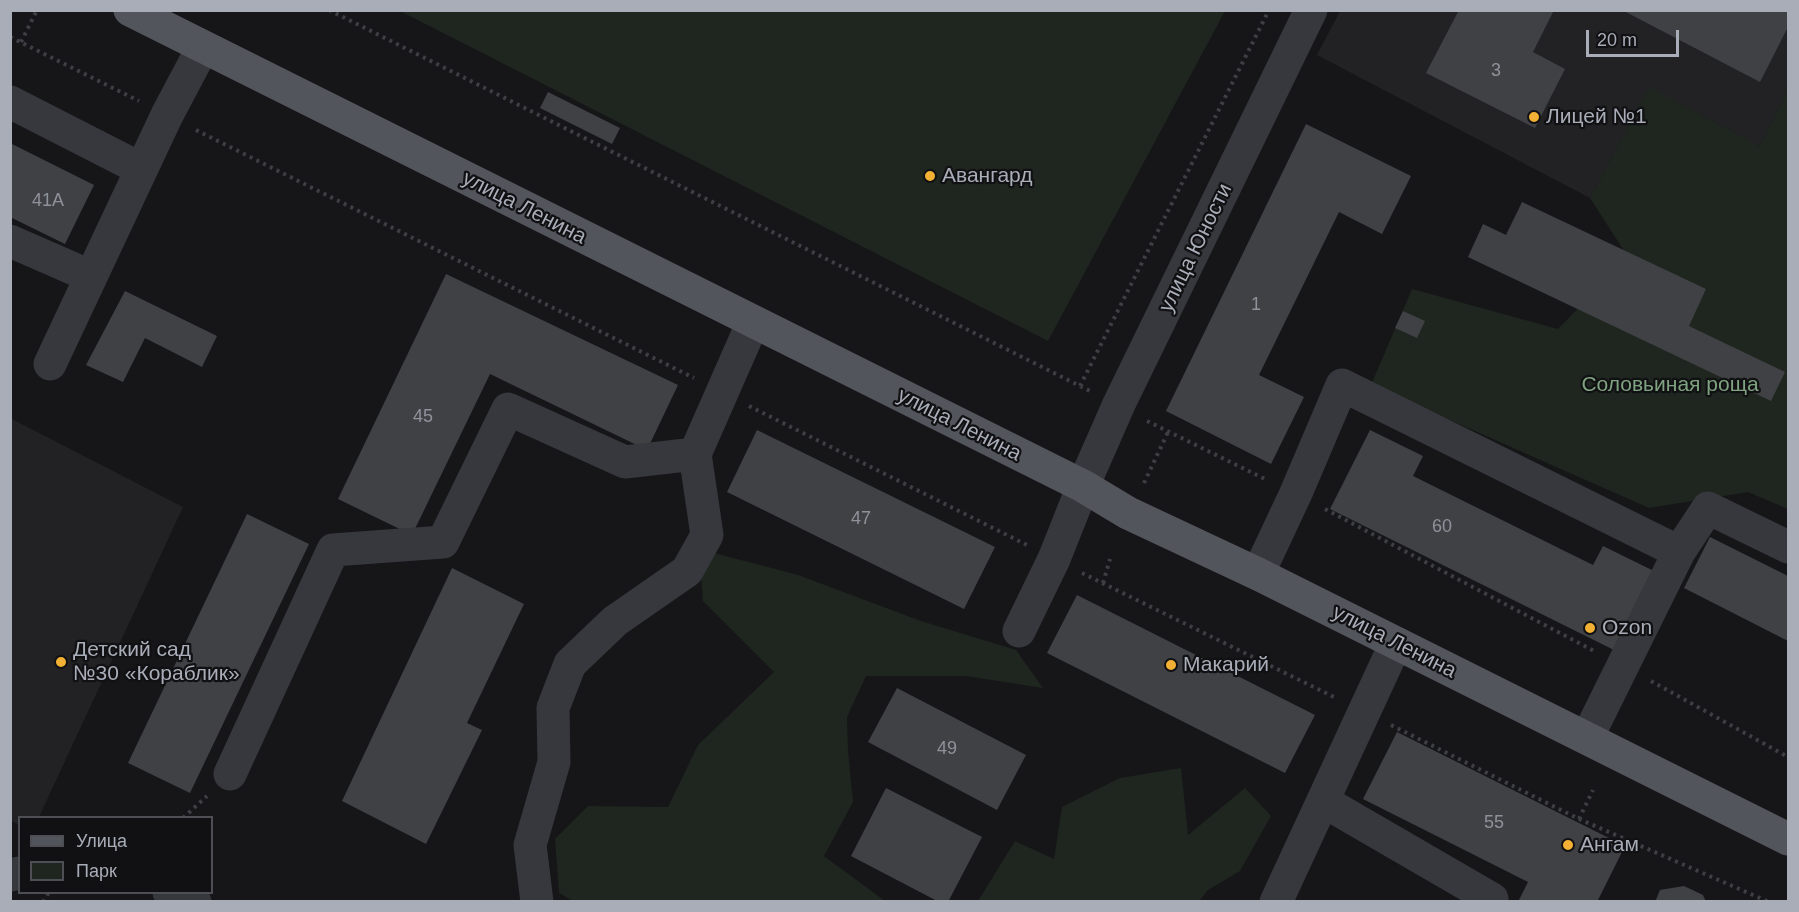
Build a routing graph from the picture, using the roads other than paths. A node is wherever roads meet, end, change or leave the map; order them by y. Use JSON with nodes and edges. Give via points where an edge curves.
{"nodes":[{"id":1,"x":130,"y":10,"type":"edge"},
{"id":2,"x":1311,"y":10,"type":"edge"},
{"id":3,"x":203,"y":47,"type":"junction"},
{"id":4,"x":10,"y":102,"type":"edge"},
{"id":5,"x":141,"y":168,"type":"junction"},
{"id":6,"x":10,"y":241,"type":"edge"},
{"id":7,"x":90,"y":276,"type":"junction"},
{"id":8,"x":753,"y":322,"type":"junction"},
{"id":9,"x":50,"y":364,"type":"dead end"},
{"id":10,"x":694,"y":454,"type":"junction"},
{"id":11,"x":1083,"y":486,"type":"junction"},
{"id":12,"x":1788,"y":547,"type":"edge"},
{"id":13,"x":1679,"y":552,"type":"junction"},
{"id":14,"x":1258,"y":574,"type":"junction"},
{"id":15,"x":1019,"y":631,"type":"dead end"},
{"id":16,"x":1396,"y":644,"type":"junction"},
{"id":17,"x":1587,"y":738,"type":"junction"},
{"id":18,"x":230,"y":774,"type":"dead end"},
{"id":19,"x":1323,"y":801,"type":"junction"},
{"id":20,"x":1788,"y":839,"type":"edge"},
{"id":21,"x":174,"y":894,"type":"edge"},
{"id":22,"x":195,"y":902,"type":"edge"},
{"id":23,"x":537,"y":902,"type":"edge"},
{"id":24,"x":1276,"y":902,"type":"edge"},
{"id":25,"x":1491,"y":902,"type":"edge"}],
"edges":[{"from":1,"to":3,"type":"main road","name":"улица Ленина"},
{"from":2,"to":11,"type":"street","name":"улица Юности"},
{"from":3,"to":5,"type":"street"},
{"from":3,"to":8,"type":"main road","name":"улица Ленина"},
{"from":4,"to":5,"type":"street"},
{"from":5,"to":7,"type":"street"},
{"from":6,"to":7,"type":"street"},
{"from":7,"to":9,"type":"street"},
{"from":8,"to":10,"type":"street"},
{"from":8,"to":11,"type":"main road","name":"улица Ленина"},
{"from":10,"to":18,"type":"street","via":[[625,462],[508,409],[443,542],[333,550]]},
{"from":10,"to":23,"type":"street","via":[[706,535],[687,572],[615,621],[570,664],[553,708],[554,762],[530,845]]},
{"from":11,"to":14,"type":"main road","name":"улица Ленина","via":[[1128,513]]},
{"from":11,"to":15,"type":"street","name":"улица Юности"},
{"from":12,"to":13,"type":"street","via":[[1708,507]]},
{"from":13,"to":14,"type":"street","via":[[1342,385]]},
{"from":13,"to":17,"type":"street"},
{"from":14,"to":16,"type":"main road","name":"улица Ленина"},
{"from":16,"to":17,"type":"main road","name":"улица Ленина"},
{"from":16,"to":19,"type":"street"},
{"from":17,"to":20,"type":"main road","name":"улица Ленина"},
{"from":19,"to":24,"type":"street"},
{"from":19,"to":25,"type":"street","via":[[1492,899]]},
{"from":21,"to":22,"type":"street"}]}
